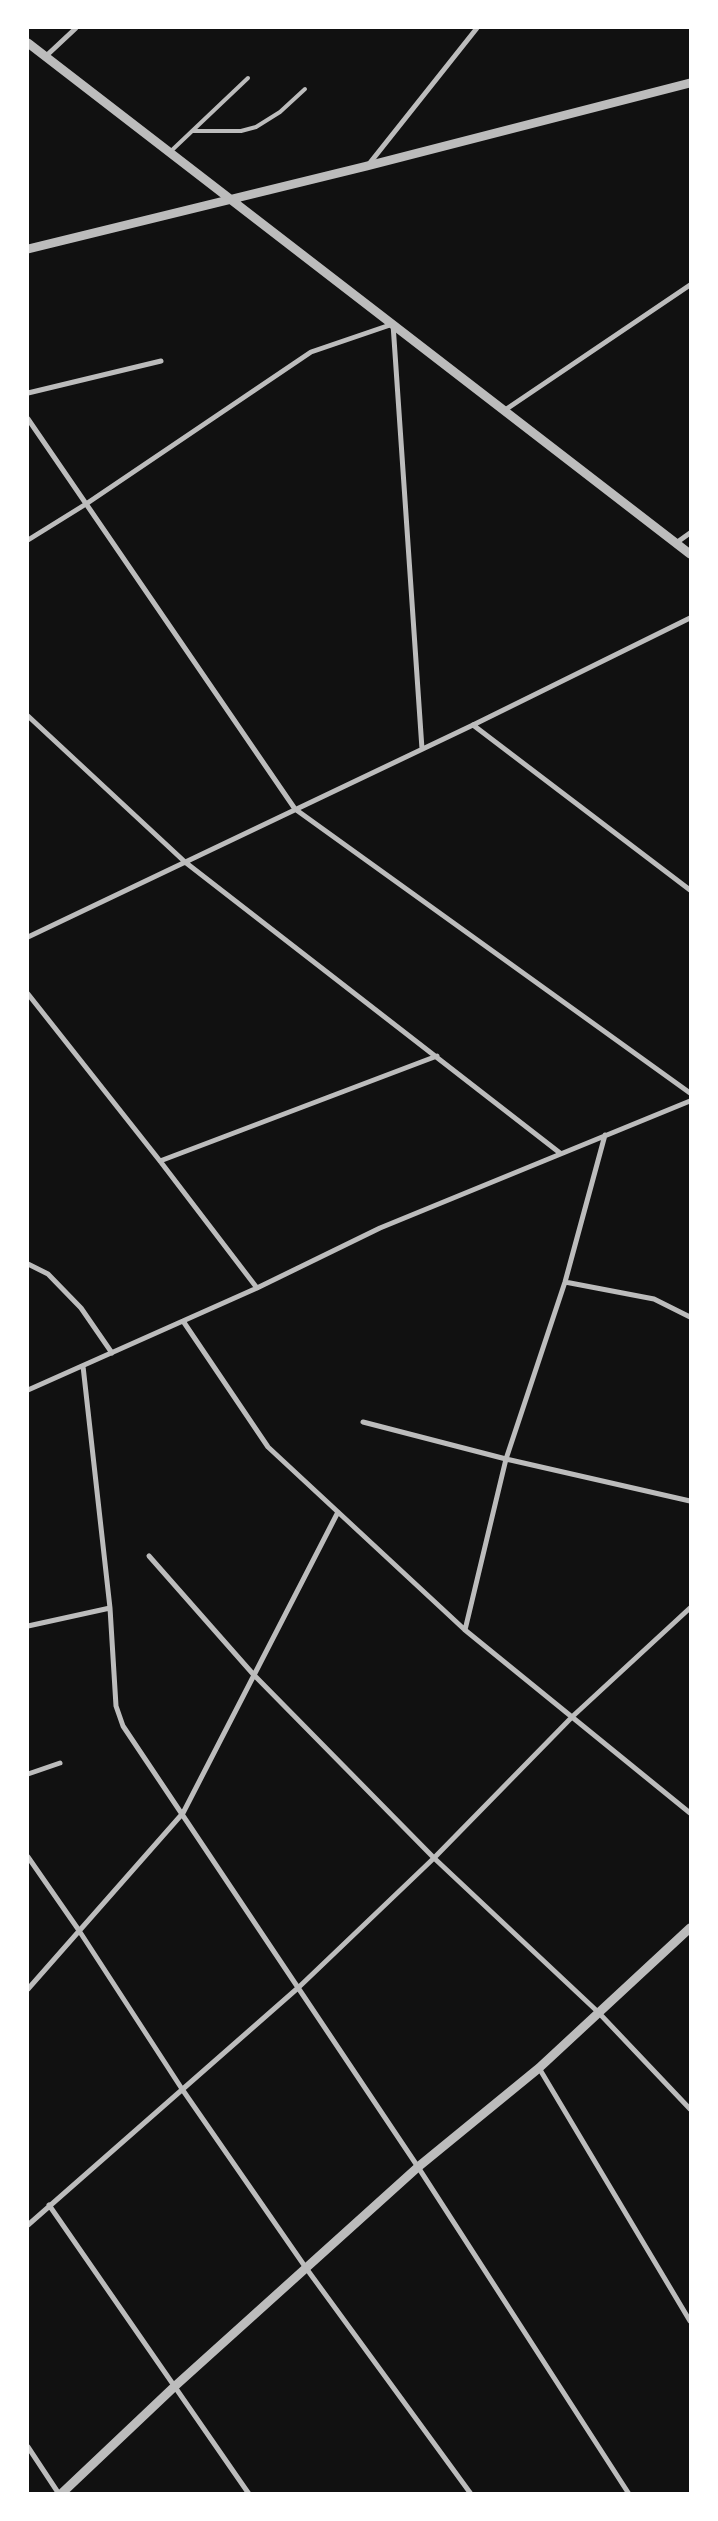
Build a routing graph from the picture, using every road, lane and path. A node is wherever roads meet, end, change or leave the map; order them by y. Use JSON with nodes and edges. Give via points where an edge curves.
{"nodes":[{"id":1,"x":76,"y":28,"type":"edge"},
{"id":2,"x":477,"y":28,"type":"edge"},
{"id":3,"x":28,"y":43,"type":"edge"},
{"id":4,"x":45,"y":57,"type":"junction"},
{"id":5,"x":248,"y":78,"type":"dead end"},
{"id":6,"x":690,"y":83,"type":"edge"},
{"id":7,"x":305,"y":89,"type":"dead end"},
{"id":8,"x":192,"y":131,"type":"junction"},
{"id":9,"x":170,"y":152,"type":"junction"},
{"id":10,"x":367,"y":166,"type":"junction"},
{"id":11,"x":232,"y":200,"type":"junction"},
{"id":12,"x":28,"y":250,"type":"edge"},
{"id":13,"x":690,"y":285,"type":"edge"},
{"id":14,"x":393,"y":324,"type":"junction"},
{"id":15,"x":161,"y":361,"type":"dead end"},
{"id":16,"x":28,"y":393,"type":"edge"},
{"id":17,"x":505,"y":410,"type":"junction"},
{"id":18,"x":28,"y":419,"type":"edge"},
{"id":19,"x":86,"y":504,"type":"junction"},
{"id":20,"x":690,"y":533,"type":"edge"},
{"id":21,"x":28,"y":540,"type":"edge"},
{"id":22,"x":676,"y":543,"type":"junction"},
{"id":23,"x":690,"y":554,"type":"edge"},
{"id":24,"x":690,"y":618,"type":"edge"},
{"id":25,"x":28,"y":716,"type":"edge"},
{"id":26,"x":473,"y":725,"type":"junction"},
{"id":27,"x":422,"y":749,"type":"junction"},
{"id":28,"x":295,"y":810,"type":"junction"},
{"id":29,"x":185,"y":862,"type":"junction"},
{"id":30,"x":690,"y":890,"type":"edge"},
{"id":31,"x":28,"y":936,"type":"edge"},
{"id":32,"x":28,"y":994,"type":"edge"},
{"id":33,"x":437,"y":1056,"type":"junction"},
{"id":34,"x":690,"y":1093,"type":"edge"},
{"id":35,"x":690,"y":1101,"type":"edge"},
{"id":36,"x":605,"y":1135,"type":"junction"},
{"id":37,"x":560,"y":1153,"type":"junction"},
{"id":38,"x":160,"y":1161,"type":"junction"},
{"id":39,"x":28,"y":1264,"type":"edge"},
{"id":40,"x":565,"y":1282,"type":"junction"},
{"id":41,"x":257,"y":1288,"type":"junction"},
{"id":42,"x":690,"y":1318,"type":"edge"},
{"id":43,"x":183,"y":1321,"type":"junction"},
{"id":44,"x":112,"y":1353,"type":"junction"},
{"id":45,"x":83,"y":1366,"type":"junction"},
{"id":46,"x":28,"y":1390,"type":"edge"},
{"id":47,"x":363,"y":1422,"type":"dead end"},
{"id":48,"x":506,"y":1459,"type":"junction"},
{"id":49,"x":690,"y":1502,"type":"edge"},
{"id":50,"x":338,"y":1512,"type":"junction"},
{"id":51,"x":149,"y":1556,"type":"dead end"},
{"id":52,"x":110,"y":1608,"type":"junction"},
{"id":53,"x":690,"y":1608,"type":"edge"},
{"id":54,"x":28,"y":1626,"type":"edge"},
{"id":55,"x":465,"y":1630,"type":"junction"},
{"id":56,"x":253,"y":1674,"type":"junction"},
{"id":57,"x":573,"y":1716,"type":"junction"},
{"id":58,"x":60,"y":1763,"type":"dead end"},
{"id":59,"x":28,"y":1774,"type":"edge"},
{"id":60,"x":183,"y":1813,"type":"junction"},
{"id":61,"x":690,"y":1813,"type":"edge"},
{"id":62,"x":28,"y":1857,"type":"edge"},
{"id":63,"x":434,"y":1858,"type":"junction"},
{"id":64,"x":690,"y":1928,"type":"edge"},
{"id":65,"x":78,"y":1929,"type":"junction"},
{"id":66,"x":298,"y":1987,"type":"junction"},
{"id":67,"x":28,"y":1989,"type":"edge"},
{"id":68,"x":598,"y":2012,"type":"junction"},
{"id":69,"x":539,"y":2068,"type":"junction"},
{"id":70,"x":182,"y":2089,"type":"junction"},
{"id":71,"x":690,"y":2108,"type":"edge"},
{"id":72,"x":418,"y":2167,"type":"junction"},
{"id":73,"x":49,"y":2205,"type":"junction"},
{"id":74,"x":28,"y":2225,"type":"edge"},
{"id":75,"x":306,"y":2268,"type":"junction"},
{"id":76,"x":690,"y":2321,"type":"edge"},
{"id":77,"x":174,"y":2387,"type":"junction"},
{"id":78,"x":28,"y":2447,"type":"edge"},
{"id":79,"x":60,"y":2494,"type":"edge"},
{"id":80,"x":249,"y":2494,"type":"edge"},
{"id":81,"x":471,"y":2494,"type":"edge"},
{"id":82,"x":629,"y":2494,"type":"edge"}],
"edges":[{"from":1,"to":4,"type":"street"},
{"from":2,"to":10,"type":"street"},
{"from":3,"to":4,"type":"street"},
{"from":4,"to":9,"type":"street"},
{"from":5,"to":8,"type":"lane"},
{"from":6,"to":10,"type":"street"},
{"from":7,"to":8,"type":"lane","via":[[280,112],[256,127],[241,131]]},
{"from":8,"to":9,"type":"lane"},
{"from":9,"to":11,"type":"street"},
{"from":10,"to":11,"type":"street"},
{"from":11,"to":12,"type":"street"},
{"from":11,"to":14,"type":"street"},
{"from":13,"to":17,"type":"street"},
{"from":14,"to":17,"type":"street"},
{"from":14,"to":19,"type":"street","via":[[311,352]]},
{"from":14,"to":27,"type":"street"},
{"from":15,"to":16,"type":"street"},
{"from":17,"to":22,"type":"street"},
{"from":18,"to":19,"type":"street"},
{"from":19,"to":21,"type":"street"},
{"from":19,"to":28,"type":"street"},
{"from":20,"to":22,"type":"street"},
{"from":22,"to":23,"type":"street"},
{"from":24,"to":26,"type":"street"},
{"from":25,"to":29,"type":"street"},
{"from":26,"to":27,"type":"street"},
{"from":26,"to":30,"type":"street"},
{"from":27,"to":28,"type":"street"},
{"from":28,"to":29,"type":"street"},
{"from":28,"to":34,"type":"street"},
{"from":29,"to":31,"type":"street"},
{"from":29,"to":33,"type":"street"},
{"from":32,"to":38,"type":"street"},
{"from":33,"to":37,"type":"street"},
{"from":33,"to":38,"type":"street"},
{"from":35,"to":36,"type":"street"},
{"from":36,"to":37,"type":"street"},
{"from":36,"to":40,"type":"street"},
{"from":37,"to":41,"type":"street","via":[[380,1228]]},
{"from":38,"to":41,"type":"street"},
{"from":39,"to":44,"type":"street","via":[[48,1274],[80,1308]]},
{"from":40,"to":42,"type":"street","via":[[654,1298]]},
{"from":40,"to":48,"type":"street"},
{"from":41,"to":43,"type":"street"},
{"from":43,"to":44,"type":"street"},
{"from":43,"to":50,"type":"street","via":[[268,1447]]},
{"from":44,"to":45,"type":"street"},
{"from":45,"to":46,"type":"street"},
{"from":45,"to":52,"type":"street"},
{"from":47,"to":48,"type":"street"},
{"from":48,"to":49,"type":"street"},
{"from":48,"to":55,"type":"street"},
{"from":50,"to":55,"type":"street"},
{"from":50,"to":56,"type":"street"},
{"from":51,"to":56,"type":"street"},
{"from":52,"to":54,"type":"street"},
{"from":52,"to":60,"type":"street","via":[[116,1706],[122,1726]]},
{"from":53,"to":57,"type":"street"},
{"from":55,"to":57,"type":"street"},
{"from":56,"to":60,"type":"street"},
{"from":56,"to":63,"type":"street"},
{"from":57,"to":61,"type":"street"},
{"from":57,"to":63,"type":"street"},
{"from":58,"to":59,"type":"street"},
{"from":60,"to":65,"type":"street"},
{"from":60,"to":66,"type":"street"},
{"from":62,"to":65,"type":"street"},
{"from":63,"to":66,"type":"street"},
{"from":63,"to":68,"type":"street"},
{"from":64,"to":68,"type":"street"},
{"from":65,"to":67,"type":"street"},
{"from":65,"to":70,"type":"street"},
{"from":66,"to":70,"type":"street"},
{"from":66,"to":72,"type":"street"},
{"from":68,"to":69,"type":"street"},
{"from":68,"to":71,"type":"street"},
{"from":69,"to":72,"type":"street"},
{"from":69,"to":76,"type":"street"},
{"from":70,"to":73,"type":"street"},
{"from":70,"to":75,"type":"street"},
{"from":72,"to":75,"type":"street"},
{"from":72,"to":82,"type":"street"},
{"from":73,"to":74,"type":"street"},
{"from":73,"to":77,"type":"street"},
{"from":75,"to":77,"type":"street"},
{"from":75,"to":81,"type":"street"},
{"from":77,"to":79,"type":"street"},
{"from":77,"to":80,"type":"street"},
{"from":78,"to":79,"type":"street"}]}
